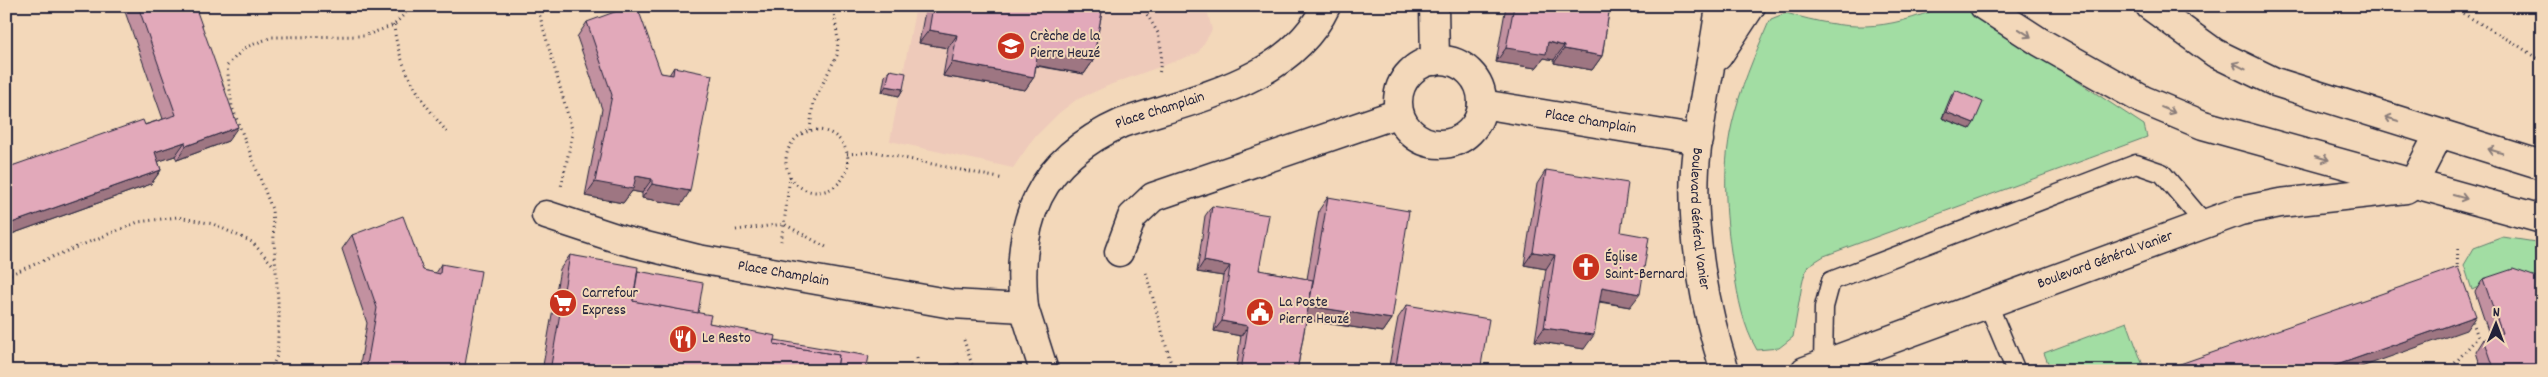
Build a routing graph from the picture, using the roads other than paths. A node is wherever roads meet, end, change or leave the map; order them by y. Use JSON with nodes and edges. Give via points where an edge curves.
{"nodes":[{"id":1,"x":1326,"y":6,"type":"edge"},
{"id":2,"x":1434,"y":6,"type":"edge"},
{"id":3,"x":1720,"y":6,"type":"edge"},
{"id":4,"x":1752,"y":6,"type":"edge"},
{"id":5,"x":1984,"y":6,"type":"edge"},
{"id":6,"x":2150,"y":6,"type":"edge"},
{"id":7,"x":1435,"y":61,"type":"junction"},
{"id":8,"x":1712,"y":66,"type":"junction"},
{"id":9,"x":1482,"y":104,"type":"junction"},
{"id":10,"x":1399,"y":113,"type":"junction"},
{"id":11,"x":2439,"y":134,"type":"junction"},
{"id":12,"x":1699,"y":140,"type":"junction"},
{"id":13,"x":2542,"y":165,"type":"edge"},
{"id":14,"x":2413,"y":184,"type":"junction"},
{"id":15,"x":553,"y":205,"type":"road end"},
{"id":16,"x":2542,"y":219,"type":"edge"},
{"id":17,"x":2205,"y":224,"type":"junction"},
{"id":18,"x":1119,"y":252,"type":"dead end"},
{"id":19,"x":1988,"y":304,"type":"junction"},
{"id":20,"x":1024,"y":308,"type":"junction"},
{"id":21,"x":1814,"y":368,"type":"edge"},
{"id":22,"x":1044,"y":371,"type":"edge"},
{"id":23,"x":1725,"y":371,"type":"edge"},
{"id":24,"x":2016,"y":371,"type":"edge"}],
"edges":[{"from":1,"to":20,"type":"street","name":"Place Champlain","via":[[1296,48],[1252,79],[1108,129],[1061,163],[1042,186],[1026,233]]},
{"from":2,"to":7,"type":"street"},
{"from":3,"to":8,"type":"street","name":"Boulevard Général Vanier"},
{"from":4,"to":8,"type":"street","name":"Boulevard Général Vanier"},
{"from":5,"to":14,"type":"street","one_way":true,"via":[[2143,100],[2203,125]]},
{"from":11,"to":6,"type":"street","one_way":true,"via":[[2283,85],[2243,68],[2196,41]]},
{"from":7,"to":9,"type":"street","via":[[1450,62],[1468,72],[1480,90]]},
{"from":7,"to":10,"type":"street","via":[[1415,69],[1401,85]]},
{"from":8,"to":12,"type":"street","name":"Boulevard Général Vanier","via":[[1704,96]]},
{"from":9,"to":10,"type":"street","via":[[1480,117],[1473,129],[1464,138],[1451,143],[1425,142],[1404,126]]},
{"from":9,"to":12,"type":"street","name":"Place Champlain"},
{"from":10,"to":18,"type":"street","via":[[1153,197],[1132,217]]},
{"from":13,"to":11,"type":"street","one_way":true},
{"from":11,"to":14,"type":"street"},
{"from":12,"to":23,"type":"street","name":"Boulevard Général Vanier","via":[[1695,206],[1698,239],[1716,343]]},
{"from":14,"to":16,"type":"street","one_way":true},
{"from":14,"to":17,"type":"street","name":"Boulevard Général Vanier","via":[[2395,191],[2280,203],[2240,211]]},
{"from":15,"to":20,"type":"street","name":"Place Champlain","via":[[613,237],[698,259],[952,304]]},
{"from":17,"to":19,"type":"street","name":"Boulevard Général Vanier"},
{"from":17,"to":21,"type":"lane","via":[[2162,173],[2136,164],[1831,281]]},
{"from":19,"to":21,"type":"street","name":"Boulevard Général Vanier"},
{"from":19,"to":24,"type":"lane"},
{"from":20,"to":22,"type":"street","name":"Place Champlain"}]}
